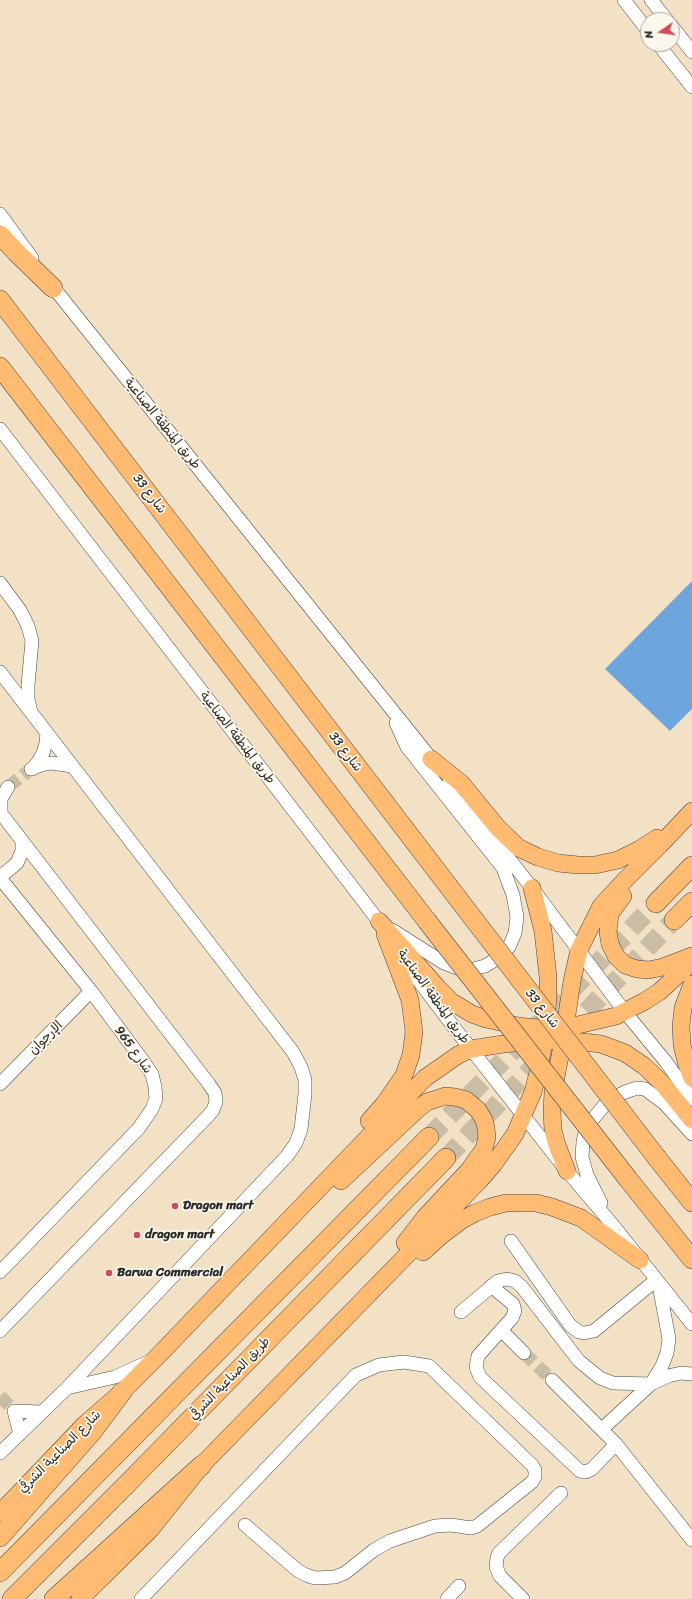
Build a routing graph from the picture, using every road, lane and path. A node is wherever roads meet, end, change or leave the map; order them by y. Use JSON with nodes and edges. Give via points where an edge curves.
{"nodes":[{"id":1,"x":624,"y":0,"type":"edge"},
{"id":2,"x":651,"y":0,"type":"edge"},
{"id":3,"x":661,"y":12,"type":"edge"},
{"id":4,"x":640,"y":21,"type":"edge"},
{"id":5,"x":680,"y":36,"type":"edge"},
{"id":6,"x":664,"y":52,"type":"edge"},
{"id":7,"x":692,"y":52,"type":"edge"},
{"id":8,"x":692,"y":88,"type":"edge"},
{"id":9,"x":0,"y":214,"type":"edge"},
{"id":10,"x":0,"y":235,"type":"edge"},
{"id":11,"x":53,"y":288,"type":"junction"},
{"id":12,"x":0,"y":300,"type":"edge"},
{"id":13,"x":0,"y":367,"type":"edge"},
{"id":14,"x":1,"y":432,"type":"edge"},
{"id":15,"x":0,"y":583,"type":"edge"},
{"id":16,"x":0,"y":672,"type":"edge"},
{"id":17,"x":388,"y":706,"type":"junction"},
{"id":18,"x":31,"y":712,"type":"junction"},
{"id":19,"x":47,"y":733,"type":"junction"},
{"id":20,"x":432,"y":759,"type":"junction"},
{"id":21,"x":72,"y":766,"type":"junction"},
{"id":22,"x":0,"y":789,"type":"edge"},
{"id":23,"x":1,"y":813,"type":"edge"},
{"id":24,"x":689,"y":819,"type":"edge"},
{"id":25,"x":22,"y":842,"type":"junction"},
{"id":26,"x":692,"y":866,"type":"edge"},
{"id":27,"x":0,"y":878,"type":"edge"},
{"id":28,"x":532,"y":888,"type":"junction"},
{"id":29,"x":692,"y":902,"type":"edge"},
{"id":30,"x":656,"y":903,"type":"tunnel mouth"},
{"id":31,"x":674,"y":920,"type":"tunnel mouth"},
{"id":32,"x":379,"y":921,"type":"junction"},
{"id":33,"x":578,"y":950,"type":"junction"},
{"id":34,"x":692,"y":956,"type":"edge"},
{"id":35,"x":692,"y":962,"type":"edge"},
{"id":36,"x":692,"y":984,"type":"edge"},
{"id":37,"x":91,"y":992,"type":"junction"},
{"id":38,"x":625,"y":1012,"type":"junction"},
{"id":39,"x":544,"y":1035,"type":"junction"},
{"id":40,"x":564,"y":1035,"type":"junction"},
{"id":41,"x":471,"y":1049,"type":"junction"},
{"id":42,"x":692,"y":1078,"type":"edge"},
{"id":43,"x":0,"y":1084,"type":"edge"},
{"id":44,"x":692,"y":1099,"type":"edge"},
{"id":45,"x":524,"y":1115,"type":"junction"},
{"id":46,"x":692,"y":1120,"type":"edge"},
{"id":47,"x":692,"y":1134,"type":"edge"},
{"id":48,"x":429,"y":1138,"type":"tunnel mouth"},
{"id":49,"x":446,"y":1158,"type":"tunnel mouth"},
{"id":50,"x":568,"y":1171,"type":"junction"},
{"id":51,"x":692,"y":1202,"type":"edge"},
{"id":52,"x":612,"y":1224,"type":"junction"},
{"id":53,"x":284,"y":1225,"type":"junction"},
{"id":54,"x":511,"y":1241,"type":"dead end"},
{"id":55,"x":692,"y":1259,"type":"edge"},
{"id":56,"x":640,"y":1260,"type":"junction"},
{"id":57,"x":0,"y":1272,"type":"edge"},
{"id":58,"x":658,"y":1282,"type":"junction"},
{"id":59,"x":491,"y":1286,"type":"junction"},
{"id":60,"x":357,"y":1305,"type":"junction"},
{"id":61,"x":461,"y":1312,"type":"dead end"},
{"id":62,"x":692,"y":1324,"type":"edge"},
{"id":63,"x":1,"y":1325,"type":"edge"},
{"id":64,"x":501,"y":1330,"type":"junction"},
{"id":65,"x":524,"y":1353,"type":"tunnel mouth"},
{"id":66,"x":155,"y":1359,"type":"junction"},
{"id":67,"x":692,"y":1374,"type":"edge"},
{"id":68,"x":552,"y":1380,"type":"tunnel mouth"},
{"id":69,"x":651,"y":1384,"type":"junction"},
{"id":70,"x":67,"y":1388,"type":"junction"},
{"id":71,"x":122,"y":1392,"type":"junction"},
{"id":72,"x":41,"y":1412,"type":"junction"},
{"id":73,"x":602,"y":1429,"type":"junction"},
{"id":74,"x":20,"y":1434,"type":"junction"},
{"id":75,"x":616,"y":1444,"type":"junction"},
{"id":76,"x":0,"y":1453,"type":"edge"},
{"id":77,"x":202,"y":1465,"type":"junction"},
{"id":78,"x":561,"y":1493,"type":"dead end"},
{"id":79,"x":0,"y":1514,"type":"edge"},
{"id":80,"x":245,"y":1525,"type":"dead end"},
{"id":81,"x":0,"y":1537,"type":"edge"},
{"id":82,"x":692,"y":1540,"type":"edge"},
{"id":83,"x":0,"y":1572,"type":"edge"},
{"id":84,"x":459,"y":1586,"type":"dead end"},
{"id":85,"x":93,"y":1592,"type":"edge"},
{"id":86,"x":12,"y":1599,"type":"edge"},
{"id":87,"x":54,"y":1599,"type":"edge"},
{"id":88,"x":80,"y":1599,"type":"edge"},
{"id":89,"x":141,"y":1599,"type":"edge"},
{"id":90,"x":447,"y":1599,"type":"edge"},
{"id":91,"x":523,"y":1599,"type":"edge"}],
"edges":[{"from":1,"to":4,"type":"street"},
{"from":2,"to":3,"type":"street"},
{"from":5,"to":7,"type":"street"},
{"from":6,"to":8,"type":"street"},
{"from":9,"to":11,"type":"street","name":"طريق المنطقة الصناعية"},
{"from":10,"to":11,"type":"highway"},
{"from":11,"to":17,"type":"street","name":"طريق المنطقة الصناعية"},
{"from":12,"to":51,"type":"highway","name":"شارع 33","bridge":true},
{"from":13,"to":55,"type":"highway","bridge":true,"via":[[427,921]]},
{"from":14,"to":32,"type":"street","name":"طريق المنطقة الصناعية"},
{"from":15,"to":18,"type":"street","via":[[20,610],[32,640],[28,686]]},
{"from":16,"to":18,"type":"street"},
{"from":17,"to":20,"type":"street"},
{"from":17,"to":32,"type":"street","via":[[407,747],[504,868],[517,917],[515,933],[508,947],[492,962],[470,970],[444,963]]},
{"from":18,"to":19,"type":"street"},
{"from":19,"to":21,"type":"street"},
{"from":19,"to":21,"type":"street","via":[[43,753],[31,770],[51,763]]},
{"from":20,"to":24,"type":"main road","via":[[461,783],[518,848],[558,863],[595,865],[618,860]]},
{"from":20,"to":28,"type":"street"},
{"from":21,"to":70,"type":"street","via":[[293,1052],[305,1080],[305,1094],[301,1129],[296,1143],[287,1156]]},
{"from":22,"to":23,"type":"street","via":[[8,787],[1,799]]},
{"from":23,"to":25,"type":"street"},
{"from":24,"to":33,"type":"main road","via":[[624,880],[601,906]]},
{"from":24,"to":34,"type":"main road","via":[[622,897],[610,914],[608,932],[616,956],[625,965],[637,969],[663,967]]},
{"from":25,"to":27,"type":"street","via":[[22,851],[17,863]]},
{"from":25,"to":63,"type":"street","via":[[209,1084],[215,1093],[216,1102],[208,1116]]},
{"from":26,"to":30,"type":"highway"},
{"from":27,"to":37,"type":"street","name":"شارع 965"},
{"from":28,"to":33,"type":"street"},
{"from":28,"to":39,"type":"main road","via":[[546,953],[548,990]]},
{"from":29,"to":31,"type":"highway"},
{"from":32,"to":39,"type":"main road","via":[[452,1002],[472,1014]]},
{"from":32,"to":41,"type":"street","name":"طريق المنطقة الصناعية","via":[[418,980]]},
{"from":32,"to":53,"type":"main road","via":[[410,1000],[414,1032],[411,1055],[404,1075],[384,1104],[330,1162]]},
{"from":33,"to":38,"type":"street"},
{"from":33,"to":40,"type":"main road"},
{"from":35,"to":38,"type":"main road","via":[[659,992]]},
{"from":36,"to":42,"type":"main road","via":[[683,1008],[681,1026],[682,1045]]},
{"from":37,"to":43,"type":"street","name":"الإرجوان"},
{"from":37,"to":57,"type":"street","name":"شارع 965","via":[[152,1074],[156,1099],[139,1128]]},
{"from":38,"to":40,"type":"main road"},
{"from":38,"to":44,"type":"street"},
{"from":39,"to":40,"type":"main road"},
{"from":39,"to":41,"type":"main road"},
{"from":39,"to":45,"type":"main road","via":[[533,1092]]},
{"from":40,"to":46,"type":"main road","via":[[601,1044],[624,1053],[644,1066],[661,1082]]},
{"from":40,"to":50,"type":"main road","via":[[552,1111],[553,1130]]},
{"from":41,"to":45,"type":"street"},
{"from":41,"to":53,"type":"main road","via":[[425,1078]]},
{"from":45,"to":50,"type":"street"},
{"from":45,"to":60,"type":"main road","via":[[515,1134],[493,1165]]},
{"from":47,"to":52,"type":"street","via":[[664,1103],[645,1089],[637,1088],[608,1101],[586,1127],[582,1157],[587,1175]]},
{"from":48,"to":83,"type":"highway"},
{"from":49,"to":86,"type":"highway","name":"طريق الصناعية الشرقي"},
{"from":50,"to":52,"type":"street"},
{"from":52,"to":56,"type":"street"},
{"from":53,"to":60,"type":"main road","via":[[344,1179],[427,1102],[435,1098],[455,1097],[466,1100],[478,1110],[486,1128],[484,1149],[469,1170],[425,1217]]},
{"from":53,"to":66,"type":"main road"},
{"from":54,"to":58,"type":"street","via":[[570,1325],[579,1332],[594,1331]]},
{"from":56,"to":58,"type":"street"},
{"from":56,"to":60,"type":"main road","via":[[602,1231],[569,1212],[536,1203],[506,1203],[462,1220]]},
{"from":58,"to":62,"type":"street"},
{"from":58,"to":69,"type":"street","via":[[669,1339],[662,1366]]},
{"from":59,"to":61,"type":"street"},
{"from":59,"to":64,"type":"street","via":[[515,1307],[514,1315]]},
{"from":59,"to":69,"type":"street","via":[[507,1279],[515,1281],[579,1361],[600,1378],[613,1382]]},
{"from":60,"to":77,"type":"main road"},
{"from":64,"to":65,"type":"street"},
{"from":64,"to":75,"type":"street","via":[[478,1356],[476,1367],[480,1377],[580,1471],[592,1469]]},
{"from":66,"to":70,"type":"street","via":[[115,1377]]},
{"from":66,"to":71,"type":"main road"},
{"from":67,"to":69,"type":"street","via":[[668,1376]]},
{"from":68,"to":73,"type":"street"},
{"from":69,"to":73,"type":"street"},
{"from":70,"to":72,"type":"street"},
{"from":71,"to":79,"type":"main road","name":"شارع الصناعية الشرقي","via":[[85,1424]]},
{"from":71,"to":81,"type":"highway","via":[[92,1432]]},
{"from":72,"to":74,"type":"street"},
{"from":72,"to":74,"type":"street","via":[[14,1411]]},
{"from":73,"to":75,"type":"street"},
{"from":74,"to":76,"type":"street"},
{"from":75,"to":82,"type":"street"},
{"from":77,"to":85,"type":"main road","via":[[151,1529]]},
{"from":77,"to":87,"type":"highway"},
{"from":78,"to":91,"type":"street","via":[[499,1553],[497,1558],[496,1567],[500,1576]]},
{"from":80,"to":89,"type":"street","via":[[301,1572],[315,1578],[336,1577],[390,1542],[435,1526],[477,1526],[532,1482],[535,1470],[429,1366],[404,1362],[379,1365],[356,1375]]},
{"from":84,"to":90,"type":"street"},
{"from":85,"to":88,"type":"main road"}]}
